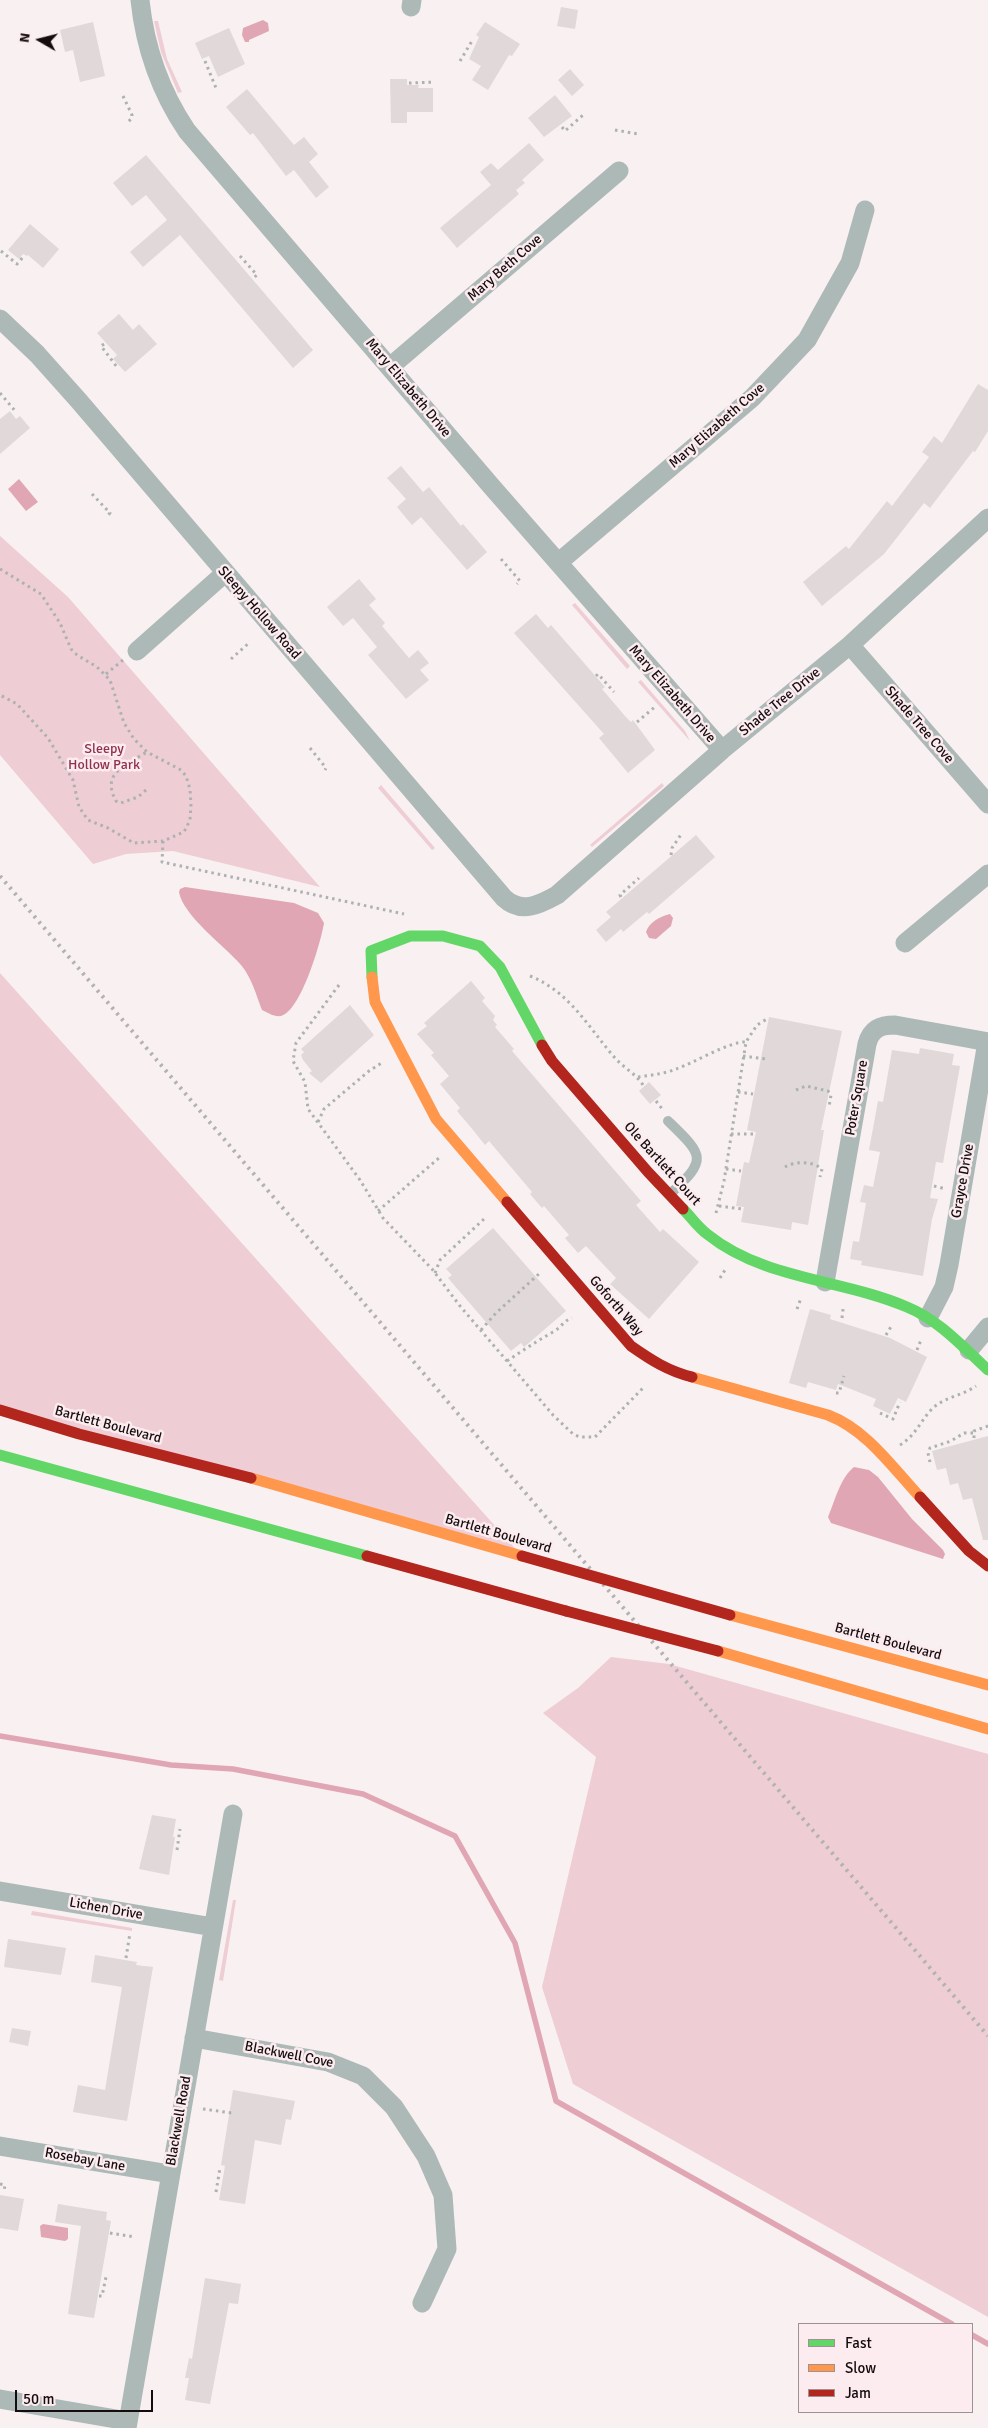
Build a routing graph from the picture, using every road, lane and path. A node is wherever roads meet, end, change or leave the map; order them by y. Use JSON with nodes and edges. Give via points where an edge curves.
{"nodes":[{"id":1,"x":140,"y":0,"type":"edge"},
{"id":2,"x":474,"y":42,"type":"dead end"},
{"id":3,"x":205,"y":61,"type":"dead end"},
{"id":4,"x":460,"y":61,"type":"dead end"},
{"id":5,"x":435,"y":82,"type":"dead end"},
{"id":6,"x":409,"y":83,"type":"dead end"},
{"id":7,"x":216,"y":88,"type":"dead end"},
{"id":8,"x":124,"y":96,"type":"dead end"},
{"id":9,"x":583,"y":116,"type":"dead end"},
{"id":10,"x":128,"y":122,"type":"dead end"},
{"id":11,"x":562,"y":127,"type":"dead end"},
{"id":12,"x":615,"y":130,"type":"dead end"},
{"id":13,"x":638,"y":134,"type":"dead end"},
{"id":14,"x":619,"y":171,"type":"dead end"},
{"id":15,"x":864,"y":210,"type":"dead end"},
{"id":16,"x":1,"y":251,"type":"edge"},
{"id":17,"x":24,"y":256,"type":"dead end"},
{"id":18,"x":240,"y":256,"type":"dead end"},
{"id":19,"x":252,"y":279,"type":"dead end"},
{"id":20,"x":0,"y":319,"type":"edge"},
{"id":21,"x":104,"y":344,"type":"dead end"},
{"id":22,"x":391,"y":366,"type":"junction"},
{"id":23,"x":117,"y":367,"type":"dead end"},
{"id":24,"x":0,"y":393,"type":"edge"},
{"id":25,"x":16,"y":412,"type":"dead end"},
{"id":26,"x":92,"y":494,"type":"dead end"},
{"id":27,"x":107,"y":516,"type":"dead end"},
{"id":28,"x":988,"y":518,"type":"edge"},
{"id":29,"x":501,"y":559,"type":"dead end"},
{"id":30,"x":559,"y":562,"type":"junction"},
{"id":31,"x":0,"y":569,"type":"edge"},
{"id":32,"x":225,"y":573,"type":"junction"},
{"id":33,"x":517,"y":584,"type":"dead end"},
{"id":34,"x":250,"y":642,"type":"dead end"},
{"id":35,"x":850,"y":646,"type":"junction"},
{"id":36,"x":137,"y":650,"type":"dead end"},
{"id":37,"x":231,"y":659,"type":"dead end"},
{"id":38,"x":596,"y":676,"type":"dead end"},
{"id":39,"x":614,"y":692,"type":"dead end"},
{"id":40,"x":0,"y":695,"type":"edge"},
{"id":41,"x":656,"y":706,"type":"dead end"},
{"id":42,"x":637,"y":722,"type":"dead end"},
{"id":43,"x":310,"y":748,"type":"dead end"},
{"id":44,"x":722,"y":750,"type":"junction"},
{"id":45,"x":147,"y":752,"type":"junction"},
{"id":46,"x":324,"y":770,"type":"dead end"},
{"id":47,"x":146,"y":790,"type":"dead end"},
{"id":48,"x":988,"y":804,"type":"edge"},
{"id":49,"x":682,"y":833,"type":"dead end"},
{"id":50,"x":671,"y":855,"type":"dead end"},
{"id":51,"x":988,"y":874,"type":"edge"},
{"id":52,"x":639,"y":878,"type":"dead end"},
{"id":53,"x":621,"y":897,"type":"dead end"},
{"id":54,"x":517,"y":907,"type":"joint"},
{"id":55,"x":905,"y":943,"type":"dead end"},
{"id":56,"x":371,"y":951,"type":"joint"},
{"id":57,"x":339,"y":985,"type":"dead end"},
{"id":58,"x":767,"y":1019,"type":"dead end"},
{"id":59,"x":746,"y":1042,"type":"junction"},
{"id":60,"x":988,"y":1042,"type":"edge"},
{"id":61,"x":743,"y":1056,"type":"junction"},
{"id":62,"x":766,"y":1059,"type":"dead end"},
{"id":63,"x":384,"y":1062,"type":"dead end"},
{"id":64,"x":638,"y":1077,"type":"dead end"},
{"id":65,"x":796,"y":1090,"type":"dead end"},
{"id":66,"x":738,"y":1092,"type":"junction"},
{"id":67,"x":752,"y":1094,"type":"dead end"},
{"id":68,"x":829,"y":1107,"type":"dead end"},
{"id":69,"x":668,"y":1121,"type":"dead end"},
{"id":70,"x":318,"y":1123,"type":"junction"},
{"id":71,"x":731,"y":1134,"type":"junction"},
{"id":72,"x":754,"y":1134,"type":"dead end"},
{"id":73,"x":448,"y":1151,"type":"dead end"},
{"id":74,"x":785,"y":1167,"type":"dead end"},
{"id":75,"x":726,"y":1169,"type":"junction"},
{"id":76,"x":741,"y":1171,"type":"dead end"},
{"id":77,"x":820,"y":1177,"type":"dead end"},
{"id":78,"x":669,"y":1195,"type":"junction"},
{"id":79,"x":718,"y":1206,"type":"junction"},
{"id":80,"x":742,"y":1209,"type":"dead end"},
{"id":81,"x":378,"y":1211,"type":"junction"},
{"id":82,"x":714,"y":1218,"type":"dead end"},
{"id":83,"x":484,"y":1219,"type":"dead end"},
{"id":84,"x":544,"y":1270,"type":"dead end"},
{"id":85,"x":435,"y":1273,"type":"junction"},
{"id":86,"x":825,"y":1282,"type":"junction"},
{"id":87,"x":572,"y":1318,"type":"dead end"},
{"id":88,"x":928,"y":1318,"type":"junction"},
{"id":89,"x":988,"y":1327,"type":"edge"},
{"id":90,"x":481,"y":1330,"type":"junction"},
{"id":91,"x":969,"y":1350,"type":"junction"},
{"id":92,"x":506,"y":1360,"type":"junction"},
{"id":93,"x":988,"y":1370,"type":"edge"},
{"id":94,"x":844,"y":1376,"type":"dead end"},
{"id":95,"x":978,"y":1384,"type":"dead end"},
{"id":96,"x":644,"y":1387,"type":"dead end"},
{"id":97,"x":833,"y":1392,"type":"dead end"},
{"id":98,"x":900,"y":1402,"type":"dead end"},
{"id":99,"x":0,"y":1410,"type":"edge"},
{"id":100,"x":880,"y":1413,"type":"dead end"},
{"id":101,"x":988,"y":1426,"type":"edge"},
{"id":102,"x":0,"y":1455,"type":"edge"},
{"id":103,"x":884,"y":1458,"type":"junction"},
{"id":104,"x":930,"y":1462,"type":"dead end"},
{"id":105,"x":988,"y":1566,"type":"edge"},
{"id":106,"x":988,"y":1685,"type":"edge"},
{"id":107,"x":988,"y":1729,"type":"edge"},
{"id":108,"x":233,"y":1814,"type":"dead end"},
{"id":109,"x":180,"y":1829,"type":"dead end"},
{"id":110,"x":177,"y":1850,"type":"dead end"},
{"id":111,"x":0,"y":1892,"type":"edge"},
{"id":112,"x":213,"y":1927,"type":"junction"},
{"id":113,"x":130,"y":1933,"type":"dead end"},
{"id":114,"x":126,"y":1958,"type":"dead end"},
{"id":115,"x":194,"y":2038,"type":"junction"},
{"id":116,"x":203,"y":2109,"type":"dead end"},
{"id":117,"x":232,"y":2113,"type":"dead end"},
{"id":118,"x":0,"y":2146,"type":"edge"},
{"id":119,"x":220,"y":2168,"type":"dead end"},
{"id":120,"x":170,"y":2174,"type":"junction"},
{"id":121,"x":0,"y":2184,"type":"edge"},
{"id":122,"x":4,"y":2191,"type":"dead end"},
{"id":123,"x":216,"y":2192,"type":"dead end"},
{"id":124,"x":110,"y":2233,"type":"dead end"},
{"id":125,"x":135,"y":2237,"type":"dead end"},
{"id":126,"x":106,"y":2277,"type":"dead end"},
{"id":127,"x":99,"y":2296,"type":"dead end"},
{"id":128,"x":422,"y":2303,"type":"dead end"},
{"id":129,"x":0,"y":2399,"type":"edge"},
{"id":130,"x":127,"y":2424,"type":"edge"}],
"edges":[{"from":1,"to":22,"type":"street","name":"Mary Elizabeth Drive","via":[[151,58],[167,97],[184,125]]},
{"from":2,"to":4,"type":"path"},
{"from":3,"to":7,"type":"path"},
{"from":5,"to":6,"type":"path"},
{"from":8,"to":10,"type":"path","via":[[132,112]]},
{"from":9,"to":11,"type":"path","via":[[565,131]]},
{"from":12,"to":13,"type":"path"},
{"from":14,"to":22,"type":"street","name":"Mary Beth Cove"},
{"from":15,"to":30,"type":"street","name":"Mary Elizabeth Cove","via":[[850,263],[807,340],[752,398]]},
{"from":16,"to":17,"type":"path","via":[[17,264]]},
{"from":18,"to":19,"type":"path","via":[[257,275]]},
{"from":20,"to":32,"type":"street","name":"Sleepy Hollow Road","via":[[37,354]]},
{"from":21,"to":23,"type":"path","via":[[101,346]]},
{"from":22,"to":30,"type":"street","name":"Mary Elizabeth Drive","via":[[451,440]]},
{"from":24,"to":25,"type":"path"},
{"from":26,"to":27,"type":"path","via":[[110,513]]},
{"from":28,"to":35,"type":"street","name":"Shade Tree Drive"},
{"from":29,"to":33,"type":"path","via":[[520,581]]},
{"from":30,"to":44,"type":"street","name":"Mary Elizabeth Drive"},
{"from":31,"to":45,"type":"path","via":[[41,594],[60,623],[71,649],[106,674],[124,724]]},
{"from":32,"to":36,"type":"street"},
{"from":32,"to":54,"type":"street","name":"Sleepy Hollow Road","via":[[504,898]]},
{"from":34,"to":37,"type":"path"},
{"from":35,"to":44,"type":"street","name":"Shade Tree Drive"},
{"from":35,"to":48,"type":"street","name":"Shade Tree Cove"},
{"from":38,"to":39,"type":"path","via":[[598,674]]},
{"from":40,"to":45,"type":"path","via":[[17,704],[48,738],[73,780],[80,807],[88,820],[134,843],[179,836],[190,820],[190,790],[186,776]]},
{"from":41,"to":42,"type":"path"},
{"from":43,"to":46,"type":"path","via":[[326,768]]},
{"from":44,"to":54,"type":"street","name":"Shade Tree Drive","via":[[557,895],[543,903]]},
{"from":45,"to":47,"type":"path","via":[[120,768],[112,781],[116,801],[121,803],[138,797]]},
{"from":49,"to":50,"type":"path"},
{"from":51,"to":55,"type":"street"},
{"from":52,"to":53,"type":"path"},
{"from":56,"to":78,"type":"main road","name":"Ole Bartlett Court","via":[[410,936],[443,936],[480,946],[500,967],[552,1061]]},
{"from":56,"to":103,"type":"main road","name":"Goforth Way","via":[[375,1002],[436,1119],[631,1346],[672,1372],[828,1414],[846,1422]]},
{"from":57,"to":70,"type":"path","via":[[303,1032],[293,1053],[294,1065],[305,1082],[308,1109]]},
{"from":58,"to":59,"type":"path","via":[[756,1025]]},
{"from":59,"to":61,"type":"path"},
{"from":59,"to":64,"type":"path","via":[[738,1041],[663,1074]]},
{"from":60,"to":86,"type":"street","name":"Poter Square","via":[[895,1025],[885,1025],[871,1033]]},
{"from":60,"to":88,"type":"street","name":"Grayce Drive","via":[[949,1265],[944,1286]]},
{"from":61,"to":62,"type":"path"},
{"from":61,"to":66,"type":"path"},
{"from":63,"to":70,"type":"path","via":[[324,1109]]},
{"from":65,"to":68,"type":"path","via":[[806,1086],[828,1091],[831,1095]]},
{"from":66,"to":67,"type":"path"},
{"from":66,"to":71,"type":"path"},
{"from":69,"to":78,"type":"lane","via":[[694,1146],[697,1154],[690,1175]]},
{"from":70,"to":81,"type":"path","via":[[368,1191]]},
{"from":71,"to":72,"type":"path"},
{"from":71,"to":75,"type":"path"},
{"from":73,"to":81,"type":"path"},
{"from":74,"to":77,"type":"path","via":[[796,1162],[818,1166],[822,1169]]},
{"from":75,"to":76,"type":"path"},
{"from":75,"to":79,"type":"path"},
{"from":78,"to":86,"type":"main road","name":"Ole Bartlett Court","via":[[707,1234],[736,1252],[768,1267]]},
{"from":79,"to":80,"type":"path"},
{"from":79,"to":82,"type":"path"},
{"from":81,"to":85,"type":"path"},
{"from":83,"to":85,"type":"path","via":[[440,1260]]},
{"from":84,"to":90,"type":"path"},
{"from":85,"to":90,"type":"path"},
{"from":86,"to":88,"type":"main road","name":"Ole Bartlett Court","via":[[884,1298]]},
{"from":87,"to":92,"type":"path","via":[[533,1346]]},
{"from":88,"to":91,"type":"main road","name":"Ole Bartlett Court"},
{"from":89,"to":91,"type":"street"},
{"from":90,"to":92,"type":"path"},
{"from":91,"to":93,"type":"main road","name":"Ole Bartlett Court"},
{"from":92,"to":96,"type":"path","via":[[553,1415],[580,1437],[595,1437]]},
{"from":94,"to":97,"type":"path","via":[[839,1394]]},
{"from":95,"to":103,"type":"path","via":[[936,1406],[916,1432]]},
{"from":98,"to":100,"type":"path","via":[[893,1419]]},
{"from":99,"to":106,"type":"main road","name":"Bartlett Boulevard","bridge":true,"via":[[79,1434],[305,1492],[730,1615]]},
{"from":101,"to":104,"type":"path","via":[[978,1429],[974,1435],[964,1433],[930,1448]]},
{"from":102,"to":107,"type":"main road","bridge":true,"via":[[718,1651]]},
{"from":103,"to":105,"type":"main road","name":"Goforth Way","via":[[969,1551]]},
{"from":108,"to":112,"type":"street","name":"Blackwell Road"},
{"from":109,"to":110,"type":"path"},
{"from":111,"to":112,"type":"street","name":"Lichen Drive"},
{"from":112,"to":115,"type":"street","name":"Blackwell Road"},
{"from":113,"to":114,"type":"path"},
{"from":115,"to":120,"type":"street","name":"Blackwell Road"},
{"from":115,"to":128,"type":"street","name":"Blackwell Cove","via":[[328,2062],[363,2076],[394,2107],[422,2148],[443,2195],[447,2249]]},
{"from":116,"to":117,"type":"path"},
{"from":118,"to":120,"type":"street","name":"Rosebay Lane"},
{"from":119,"to":123,"type":"path"},
{"from":120,"to":130,"type":"street","name":"Blackwell Road"},
{"from":121,"to":122,"type":"path","via":[[4,2184]]},
{"from":124,"to":125,"type":"path"},
{"from":126,"to":127,"type":"path","via":[[102,2296]]},
{"from":129,"to":130,"type":"street"}]}
